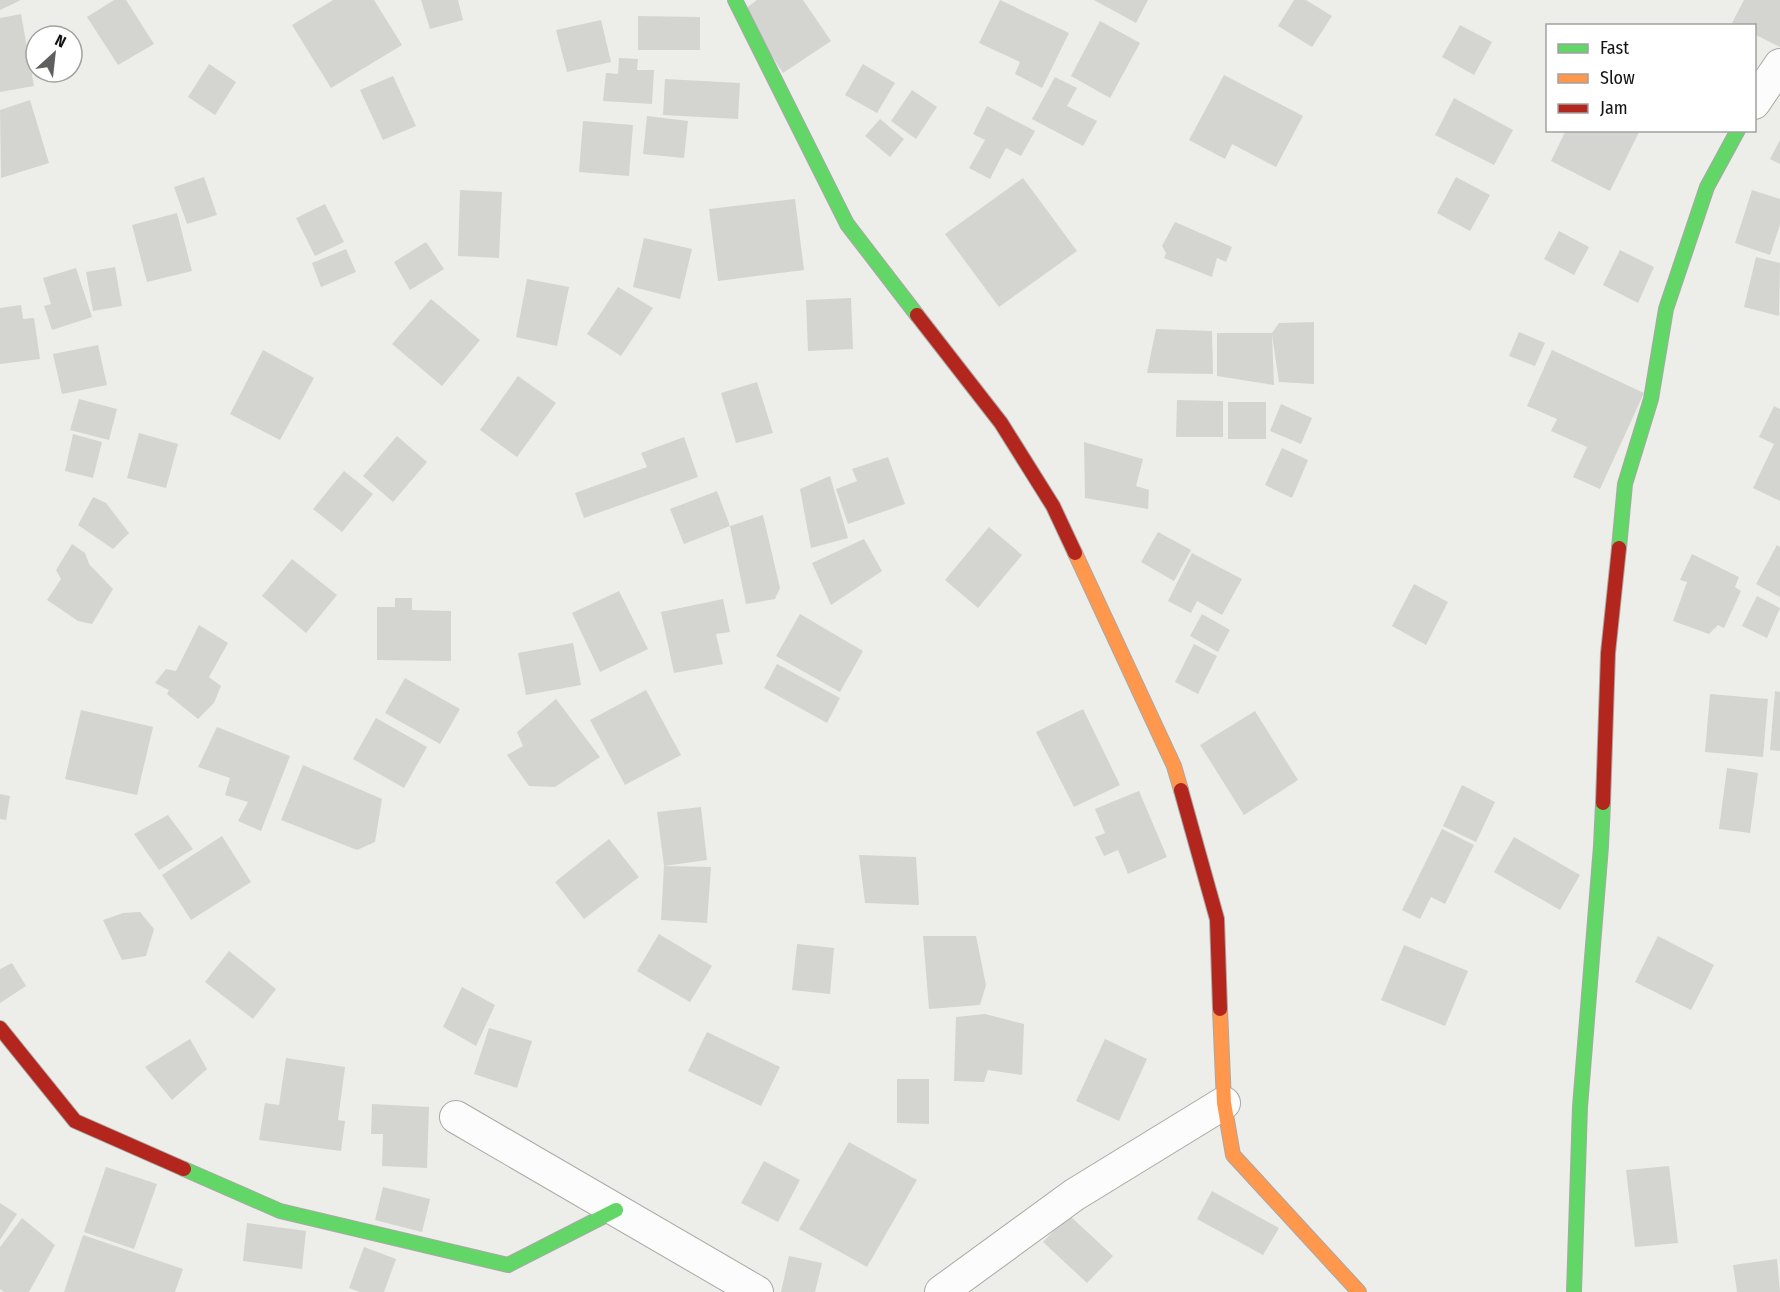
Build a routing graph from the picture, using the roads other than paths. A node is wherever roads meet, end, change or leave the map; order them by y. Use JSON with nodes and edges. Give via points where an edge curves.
{"nodes":[{"id":1,"x":735,"y":0,"type":"edge"},
{"id":2,"x":1780,"y":65,"type":"edge"},
{"id":3,"x":1756,"y":101,"type":"edge"},
{"id":4,"x":1737,"y":132,"type":"edge"},
{"id":5,"x":0,"y":1028,"type":"edge"},
{"id":6,"x":1224,"y":1103,"type":"junction"},
{"id":7,"x":456,"y":1117,"type":"dead end"},
{"id":8,"x":616,"y":1210,"type":"junction"},
{"id":9,"x":757,"y":1292,"type":"edge"},
{"id":10,"x":941,"y":1292,"type":"edge"},
{"id":11,"x":1359,"y":1292,"type":"edge"},
{"id":12,"x":1574,"y":1292,"type":"edge"}],
"edges":[{"from":1,"to":6,"type":"street","via":[[847,224],[1001,423],[1053,506],[1174,766],[1217,919]]},
{"from":2,"to":3,"type":"street"},
{"from":4,"to":12,"type":"street","via":[[1707,187],[1666,309],[1651,399],[1625,484],[1608,653],[1601,846],[1580,1107]]},
{"from":5,"to":8,"type":"street","via":[[75,1121],[280,1211],[508,1265]]},
{"from":6,"to":10,"type":"street","via":[[1074,1195]]},
{"from":6,"to":11,"type":"street","via":[[1233,1155]]},
{"from":7,"to":8,"type":"street"},
{"from":8,"to":9,"type":"street"}]}
